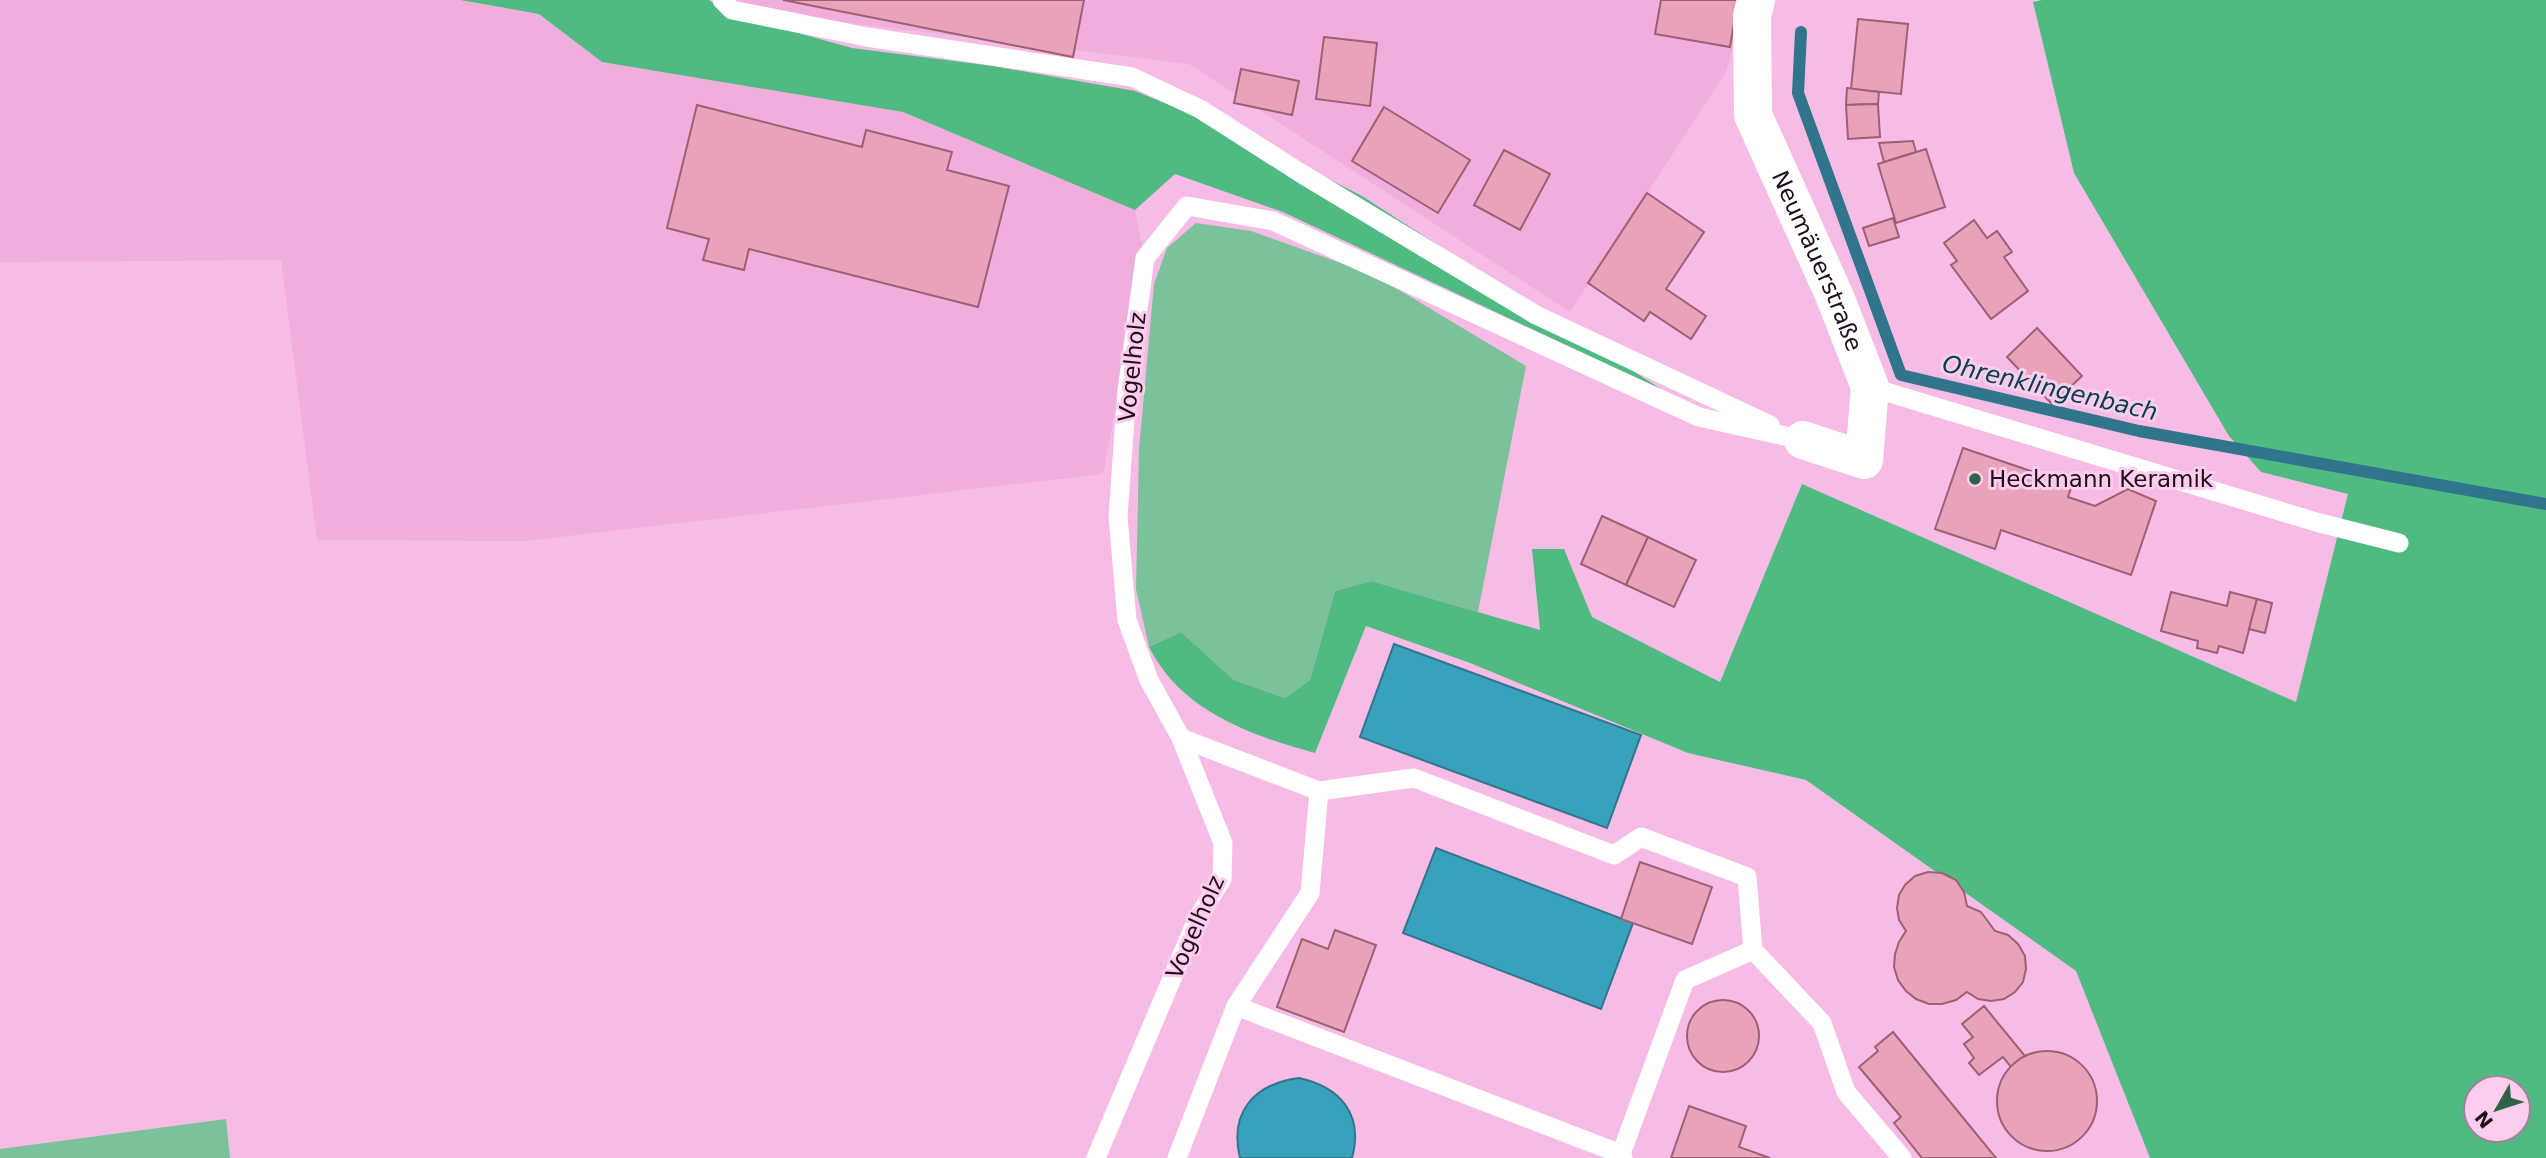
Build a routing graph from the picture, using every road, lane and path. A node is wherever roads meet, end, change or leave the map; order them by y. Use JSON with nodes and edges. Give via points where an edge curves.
{"nodes":[{"id":1,"x":722,"y":0,"type":"edge"},
{"id":2,"x":1756,"y":0,"type":"edge"},
{"id":3,"x":1870,"y":387,"type":"junction"},
{"id":4,"x":1803,"y":440,"type":"junction"},
{"id":5,"x":2399,"y":543,"type":"dead end"},
{"id":6,"x":1181,"y":738,"type":"junction"},
{"id":7,"x":1319,"y":791,"type":"junction"},
{"id":8,"x":1753,"y":950,"type":"junction"},
{"id":9,"x":1236,"y":1006,"type":"junction"},
{"id":10,"x":1622,"y":1156,"type":"edge"},
{"id":11,"x":1096,"y":1158,"type":"edge"},
{"id":12,"x":1177,"y":1158,"type":"edge"},
{"id":13,"x":1902,"y":1158,"type":"edge"}],
"edges":[{"from":1,"to":4,"type":"lane","via":[[732,10],[867,37],[1132,78],[1200,109],[1536,315]]},
{"from":2,"to":3,"type":"street","name":"Neumäuerstraße","via":[[1752,16],[1753,115]]},
{"from":3,"to":4,"type":"street","name":"Neumäuerstraße","via":[[1864,460]]},
{"from":3,"to":5,"type":"lane"},
{"from":4,"to":6,"type":"lane","name":"Vogelholz","via":[[1699,417],[1273,221],[1187,206],[1145,258],[1127,390],[1118,517],[1127,620],[1149,680]]},
{"from":6,"to":7,"type":"lane"},
{"from":6,"to":11,"type":"lane","name":"Vogelholz","via":[[1223,843],[1222,879],[1198,917]]},
{"from":7,"to":8,"type":"lane","via":[[1414,778],[1614,855],[1641,837],[1747,877]]},
{"from":7,"to":9,"type":"lane","via":[[1310,892]]},
{"from":8,"to":10,"type":"lane","via":[[1685,980]]},
{"from":8,"to":13,"type":"lane","via":[[1822,1023],[1846,1092]]},
{"from":9,"to":10,"type":"lane"},
{"from":9,"to":12,"type":"lane"}]}
